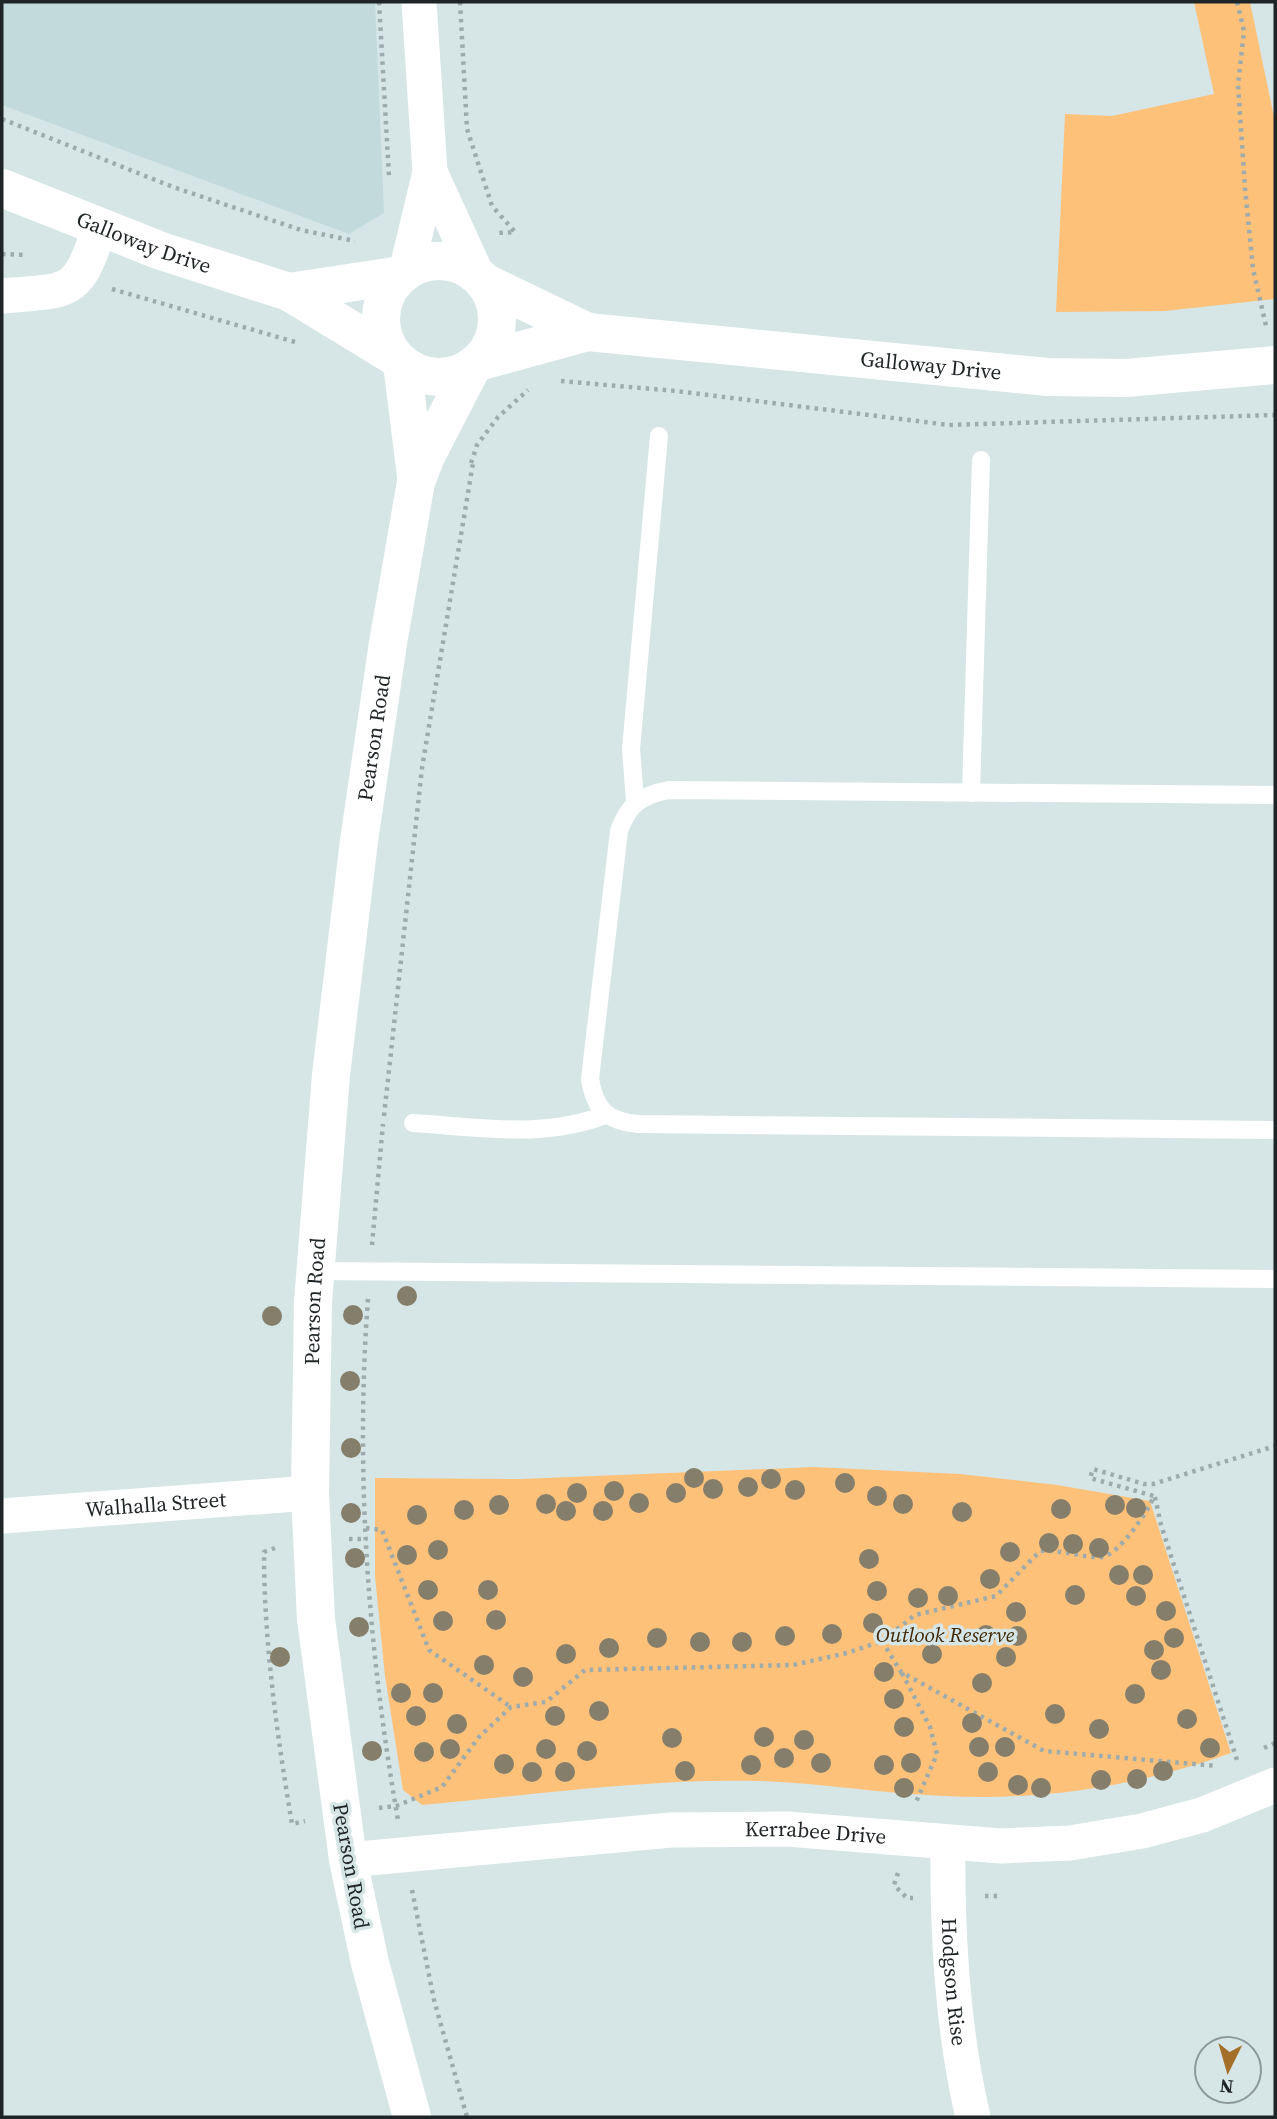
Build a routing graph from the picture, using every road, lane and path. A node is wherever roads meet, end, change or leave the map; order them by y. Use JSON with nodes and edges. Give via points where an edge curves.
{"nodes":[{"id":1,"x":379,"y":2,"type":"edge"},
{"id":2,"x":419,"y":2,"type":"edge"},
{"id":3,"x":460,"y":2,"type":"edge"},
{"id":4,"x":1237,"y":2,"type":"edge"},
{"id":5,"x":2,"y":118,"type":"edge"},
{"id":6,"x":430,"y":172,"type":"junction"},
{"id":7,"x":390,"y":185,"type":"dead end"},
{"id":8,"x":2,"y":188,"type":"edge"},
{"id":9,"x":99,"y":228,"type":"junction"},
{"id":10,"x":459,"y":235,"type":"junction"},
{"id":11,"x":2,"y":254,"type":"edge"},
{"id":12,"x":407,"y":261,"type":"junction"},
{"id":13,"x":82,"y":275,"type":"junction"},
{"id":14,"x":481,"y":279,"type":"junction"},
{"id":15,"x":289,"y":292,"type":"junction"},
{"id":16,"x":2,"y":296,"type":"edge"},
{"id":17,"x":588,"y":332,"type":"junction"},
{"id":18,"x":303,"y":344,"type":"dead end"},
{"id":19,"x":398,"y":360,"type":"junction"},
{"id":20,"x":475,"y":365,"type":"junction"},
{"id":21,"x":1274,"y":365,"type":"edge"},
{"id":22,"x":556,"y":380,"type":"dead end"},
{"id":23,"x":534,"y":386,"type":"dead end"},
{"id":24,"x":1275,"y":415,"type":"edge"},
{"id":25,"x":659,"y":436,"type":"dead end"},
{"id":26,"x":981,"y":460,"type":"dead end"},
{"id":27,"x":473,"y":463,"type":"junction"},
{"id":28,"x":421,"y":469,"type":"junction"},
{"id":29,"x":971,"y":793,"type":"junction"},
{"id":30,"x":1275,"y":795,"type":"edge"},
{"id":31,"x":635,"y":801,"type":"junction"},
{"id":32,"x":605,"y":1115,"type":"junction"},
{"id":33,"x":412,"y":1123,"type":"dead end"},
{"id":34,"x":1275,"y":1130,"type":"edge"},
{"id":35,"x":316,"y":1271,"type":"junction"},
{"id":36,"x":370,"y":1272,"type":"junction"},
{"id":37,"x":1275,"y":1279,"type":"edge"},
{"id":38,"x":1275,"y":1446,"type":"edge"},
{"id":39,"x":310,"y":1493,"type":"junction"},
{"id":40,"x":1154,"y":1496,"type":"junction"},
{"id":41,"x":2,"y":1516,"type":"edge"},
{"id":42,"x":366,"y":1528,"type":"junction"},
{"id":43,"x":882,"y":1641,"type":"junction"},
{"id":44,"x":901,"y":1672,"type":"junction"},
{"id":45,"x":511,"y":1707,"type":"junction"},
{"id":46,"x":1237,"y":1759,"type":"dead end"},
{"id":47,"x":1215,"y":1767,"type":"dead end"},
{"id":48,"x":1275,"y":1785,"type":"edge"},
{"id":49,"x":918,"y":1802,"type":"dead end"},
{"id":50,"x":948,"y":1844,"type":"junction"},
{"id":51,"x":348,"y":1860,"type":"junction"},
{"id":52,"x":413,"y":1895,"type":"dead end"},
{"id":53,"x":412,"y":2117,"type":"edge"},
{"id":54,"x":467,"y":2117,"type":"edge"},
{"id":55,"x":973,"y":2117,"type":"edge"}],
"edges":[{"from":1,"to":7,"type":"path"},
{"from":2,"to":6,"type":"street"},
{"from":3,"to":10,"type":"path","via":[[467,129],[492,206],[515,232]]},
{"from":4,"to":21,"type":"path","via":[[1244,31],[1238,85],[1253,269]]},
{"from":5,"to":12,"type":"path","via":[[173,187]]},
{"from":6,"to":10,"type":"street"},
{"from":6,"to":12,"type":"street"},
{"from":8,"to":9,"type":"street","name":"Galloway Drive"},
{"from":9,"to":13,"type":"street"},
{"from":9,"to":15,"type":"street","name":"Galloway Drive"},
{"from":10,"to":14,"type":"street"},
{"from":11,"to":13,"type":"path","via":[[33,256]]},
{"from":12,"to":14,"type":"street","via":[[443,261],[462,266]]},
{"from":12,"to":15,"type":"street","name":"Galloway Drive"},
{"from":12,"to":19,"type":"street","via":[[389,288],[380,323],[384,340]]},
{"from":13,"to":16,"type":"street","via":[[59,290]]},
{"from":13,"to":18,"type":"path","via":[[120,292]]},
{"from":14,"to":17,"type":"street","name":"Galloway Drive"},
{"from":14,"to":20,"type":"street","via":[[497,314],[492,340]]},
{"from":15,"to":19,"type":"street","name":"Galloway Drive"},
{"from":17,"to":20,"type":"street","name":"Galloway Drive"},
{"from":17,"to":21,"type":"street","name":"Galloway Drive","via":[[1047,377],[1126,378]]},
{"from":19,"to":20,"type":"street","via":[[418,374],[437,377],[455,375]]},
{"from":19,"to":28,"type":"street","name":"Pearson Road"},
{"from":20,"to":28,"type":"street","name":"Pearson Road"},
{"from":22,"to":24,"type":"path","via":[[949,425]]},
{"from":23,"to":27,"type":"path","via":[[498,417],[477,445]]},
{"from":25,"to":31,"type":"lane","via":[[631,749]]},
{"from":26,"to":29,"type":"lane"},
{"from":27,"to":28,"type":"path"},
{"from":27,"to":36,"type":"path","via":[[421,781]]},
{"from":28,"to":35,"type":"street","name":"Pearson Road","via":[[359,841],[331,1075]]},
{"from":29,"to":30,"type":"lane"},
{"from":29,"to":31,"type":"lane","via":[[668,790]]},
{"from":31,"to":32,"type":"lane","via":[[619,831],[590,1079],[595,1104]]},
{"from":32,"to":33,"type":"lane","via":[[548,1131]]},
{"from":32,"to":34,"type":"lane","via":[[618,1122],[659,1126]]},
{"from":35,"to":36,"type":"lane"},
{"from":35,"to":39,"type":"street","name":"Pearson Road"},
{"from":36,"to":37,"type":"lane"},
{"from":36,"to":42,"type":"path","via":[[365,1338]]},
{"from":38,"to":40,"type":"path","via":[[1153,1484],[1093,1469],[1090,1478]]},
{"from":39,"to":41,"type":"street","name":"Walhalla Street"},
{"from":39,"to":51,"type":"street","name":"Pearson Road","via":[[316,1619]]},
{"from":40,"to":43,"type":"path","via":[[1149,1512],[1110,1555],[1040,1551],[996,1597],[915,1615]]},
{"from":40,"to":46,"type":"path"},
{"from":42,"to":45,"type":"path","via":[[382,1530],[429,1650]]},
{"from":42,"to":45,"type":"path","via":[[373,1636],[396,1806],[442,1787],[479,1737]]},
{"from":43,"to":44,"type":"path"},
{"from":43,"to":45,"type":"path","via":[[793,1665],[585,1670],[546,1702]]},
{"from":44,"to":47,"type":"path","via":[[1044,1751]]},
{"from":44,"to":49,"type":"path","via":[[930,1727],[937,1754]]},
{"from":48,"to":50,"type":"street","name":"Kerrabee Drive","via":[[1202,1815],[1142,1831],[1070,1843]]},
{"from":50,"to":51,"type":"street","name":"Kerrabee Drive","via":[[787,1829],[671,1830]]},
{"from":50,"to":55,"type":"street","name":"Hodgson Rise","via":[[947,1921],[953,1989]]},
{"from":51,"to":53,"type":"street","name":"Pearson Road","via":[[370,1963]]},
{"from":52,"to":54,"type":"path","via":[[434,2000]]}]}
